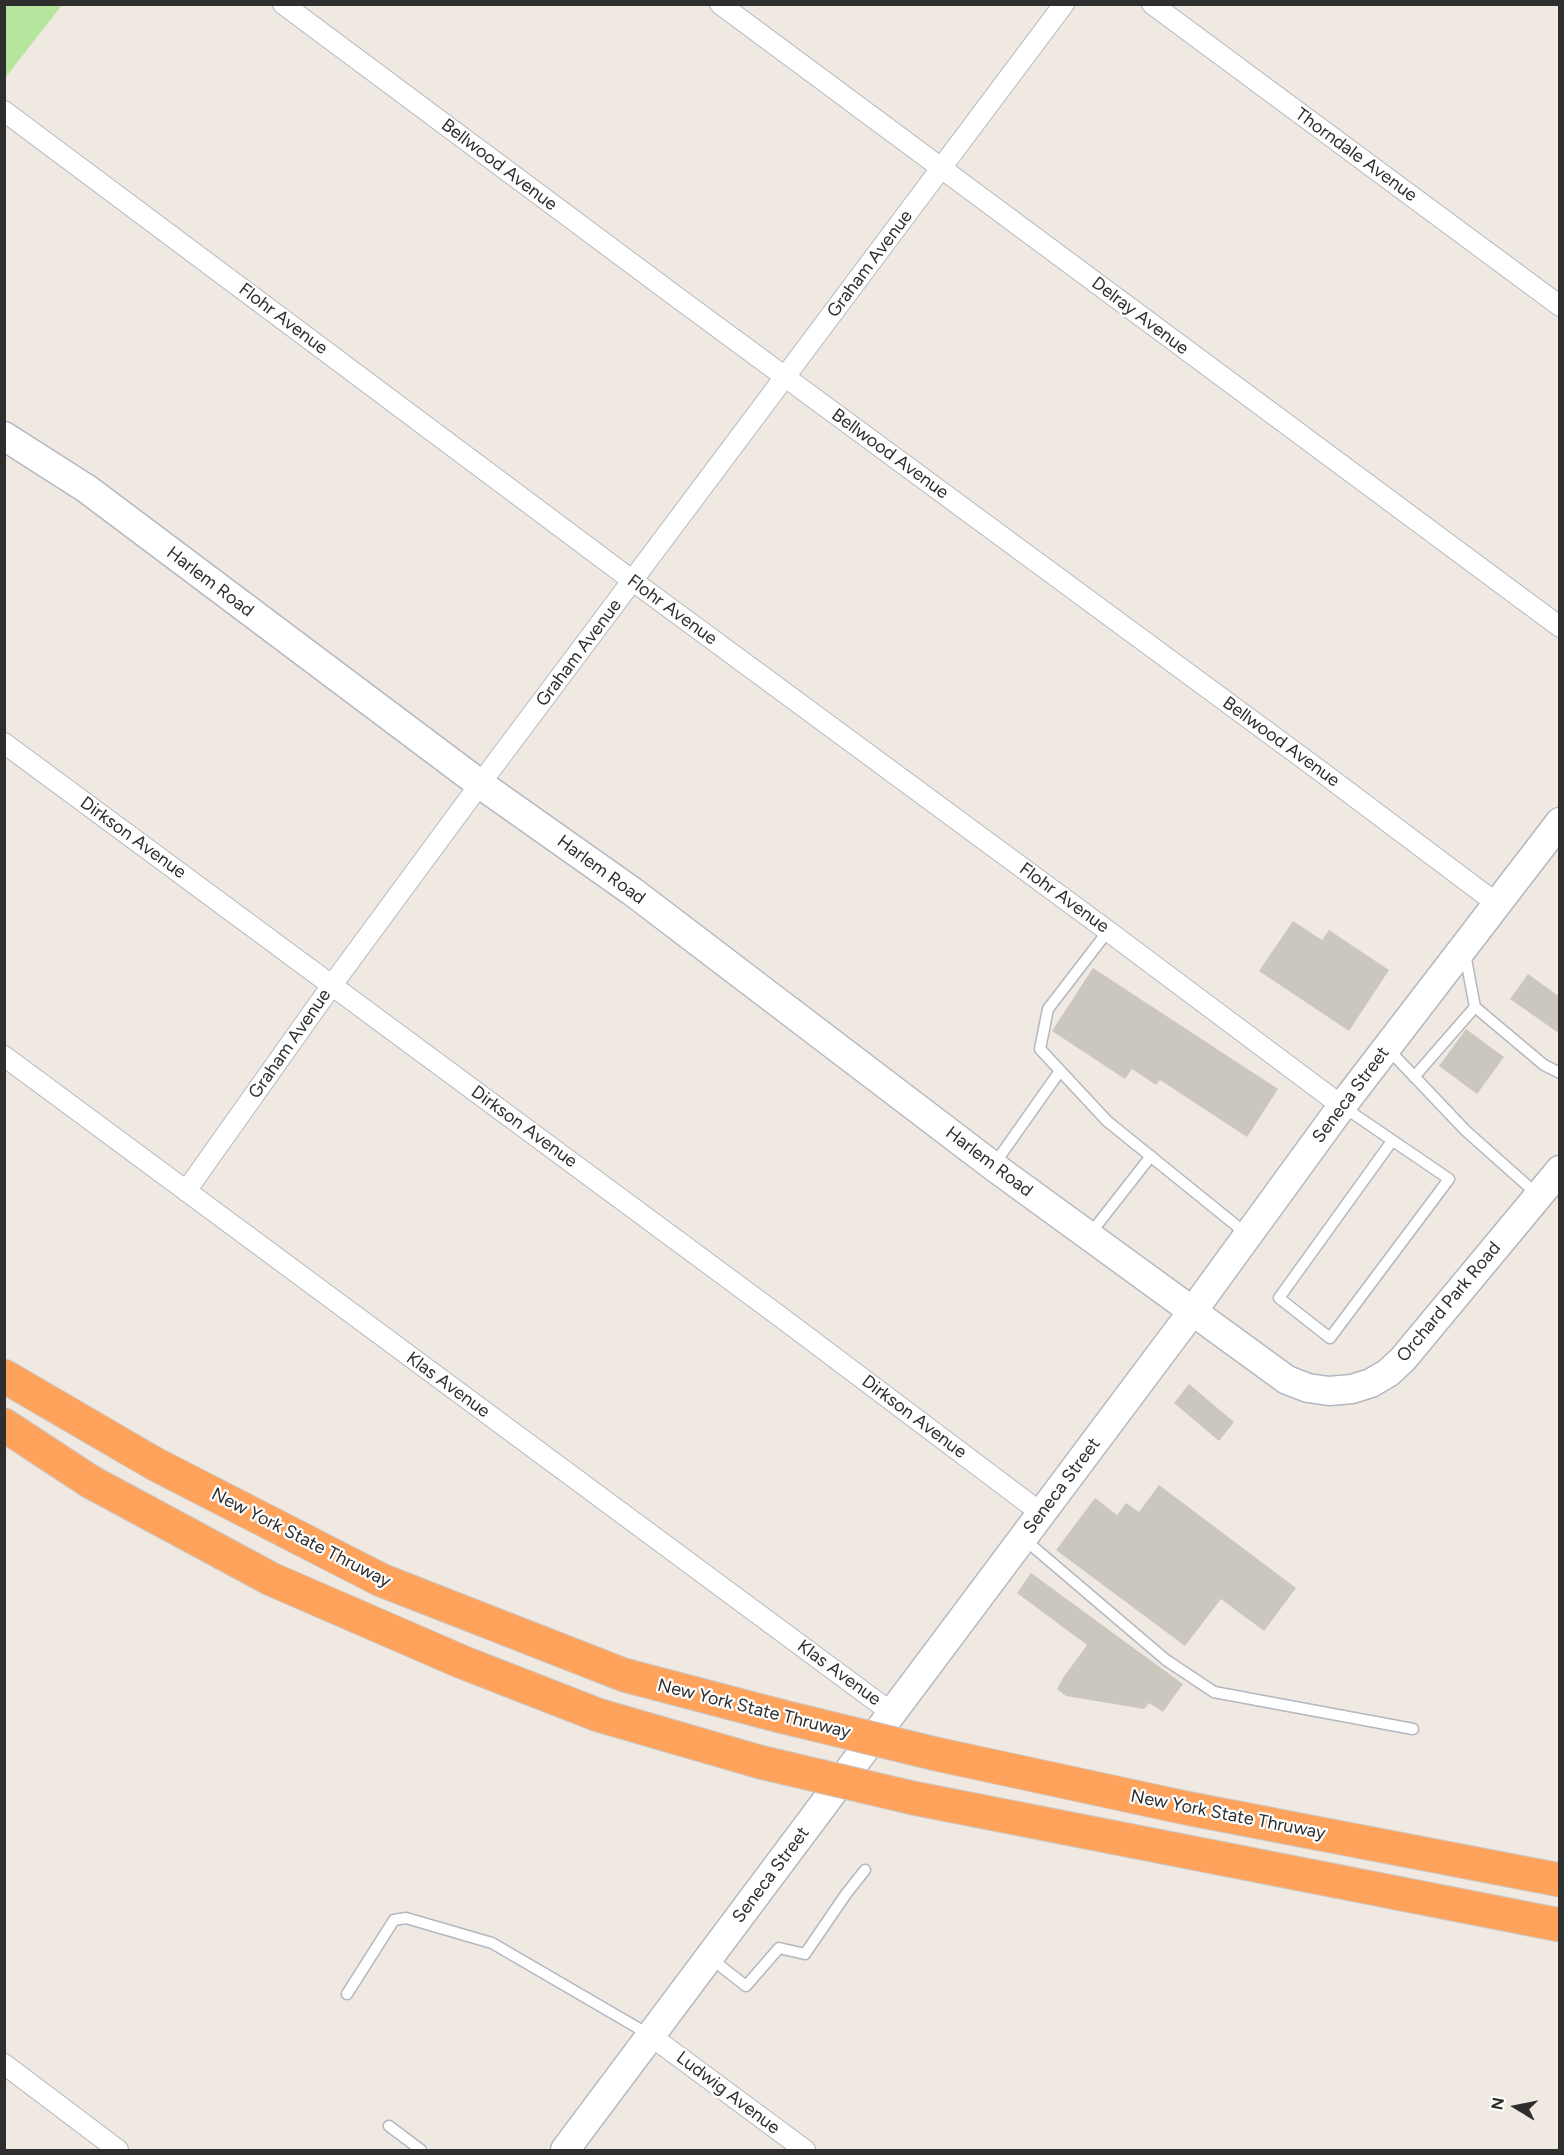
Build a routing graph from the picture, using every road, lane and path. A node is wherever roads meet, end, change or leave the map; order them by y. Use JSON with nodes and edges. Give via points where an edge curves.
{"nodes":[{"id":1,"x":283,"y":4,"type":"edge"},
{"id":2,"x":720,"y":4,"type":"edge"},
{"id":3,"x":1065,"y":4,"type":"edge"},
{"id":4,"x":1152,"y":4,"type":"edge"},
{"id":5,"x":4,"y":111,"type":"edge"},
{"id":6,"x":942,"y":168,"type":"junction"},
{"id":7,"x":1560,"y":306,"type":"edge"},
{"id":8,"x":785,"y":377,"type":"junction"},
{"id":9,"x":4,"y":436,"type":"edge"},
{"id":10,"x":633,"y":581,"type":"junction"},
{"id":11,"x":1557,"y":622,"type":"edge"},
{"id":12,"x":4,"y":743,"type":"edge"},
{"id":13,"x":480,"y":784,"type":"junction"},
{"id":14,"x":1560,"y":822,"type":"edge"},
{"id":15,"x":1496,"y":903,"type":"junction"},
{"id":16,"x":1108,"y":931,"type":"junction"},
{"id":17,"x":1464,"y":946,"type":"junction"},
{"id":18,"x":332,"y":985,"type":"junction"},
{"id":19,"x":1475,"y":1007,"type":"junction"},
{"id":20,"x":1387,"y":1047,"type":"junction"},
{"id":21,"x":4,"y":1056,"type":"edge"},
{"id":22,"x":1060,"y":1071,"type":"junction"},
{"id":23,"x":1560,"y":1074,"type":"edge"},
{"id":24,"x":1414,"y":1077,"type":"junction"},
{"id":25,"x":1342,"y":1106,"type":"junction"},
{"id":26,"x":1392,"y":1141,"type":"junction"},
{"id":27,"x":1151,"y":1156,"type":"junction"},
{"id":28,"x":993,"y":1166,"type":"junction"},
{"id":29,"x":1560,"y":1170,"type":"edge"},
{"id":30,"x":186,"y":1191,"type":"junction"},
{"id":31,"x":1538,"y":1196,"type":"junction"},
{"id":32,"x":1089,"y":1235,"type":"junction"},
{"id":33,"x":1248,"y":1235,"type":"junction"},
{"id":34,"x":1192,"y":1312,"type":"junction"},
{"id":35,"x":4,"y":1376,"type":"edge"},
{"id":36,"x":4,"y":1425,"type":"edge"},
{"id":37,"x":1041,"y":1513,"type":"junction"},
{"id":38,"x":1023,"y":1538,"type":"junction"},
{"id":39,"x":892,"y":1713,"type":"junction"},
{"id":40,"x":1413,"y":1729,"type":"dead end"},
{"id":41,"x":866,"y":1870,"type":"dead end"},
{"id":42,"x":1560,"y":1880,"type":"edge"},
{"id":43,"x":1560,"y":1925,"type":"edge"},
{"id":44,"x":709,"y":1957,"type":"junction"},
{"id":45,"x":347,"y":1994,"type":"dead end"},
{"id":46,"x":651,"y":2036,"type":"junction"},
{"id":47,"x":4,"y":2064,"type":"edge"},
{"id":48,"x":389,"y":2126,"type":"dead end"},
{"id":49,"x":118,"y":2151,"type":"edge"},
{"id":50,"x":421,"y":2151,"type":"edge"},
{"id":51,"x":565,"y":2151,"type":"edge"},
{"id":52,"x":805,"y":2151,"type":"edge"}],
"edges":[{"from":1,"to":8,"type":"street","name":"Bellwood Avenue"},
{"from":2,"to":6,"type":"street","name":"Delray Avenue"},
{"from":3,"to":6,"type":"street","name":"Graham Avenue"},
{"from":4,"to":7,"type":"street","name":"Thorndale Avenue"},
{"from":5,"to":10,"type":"street","name":"Flohr Avenue"},
{"from":6,"to":8,"type":"street","name":"Graham Avenue"},
{"from":6,"to":11,"type":"street","name":"Delray Avenue"},
{"from":8,"to":10,"type":"street","name":"Graham Avenue"},
{"from":8,"to":15,"type":"street","name":"Bellwood Avenue"},
{"from":9,"to":13,"type":"main road","name":"Harlem Road","via":[[87,489]]},
{"from":10,"to":13,"type":"street","name":"Graham Avenue"},
{"from":10,"to":16,"type":"street","name":"Flohr Avenue"},
{"from":12,"to":18,"type":"street","name":"Dirkson Avenue"},
{"from":13,"to":18,"type":"street","name":"Graham Avenue"},
{"from":13,"to":28,"type":"main road","name":"Harlem Road","via":[[633,892]]},
{"from":14,"to":15,"type":"main road","name":"Seneca Street"},
{"from":15,"to":17,"type":"main road","name":"Seneca Street"},
{"from":16,"to":22,"type":"lane","via":[[1048,1009],[1040,1049]]},
{"from":16,"to":25,"type":"street","name":"Flohr Avenue"},
{"from":17,"to":19,"type":"lane"},
{"from":17,"to":20,"type":"main road","name":"Seneca Street"},
{"from":18,"to":30,"type":"street","name":"Graham Avenue"},
{"from":18,"to":37,"type":"street","name":"Dirkson Avenue"},
{"from":19,"to":23,"type":"lane"},
{"from":19,"to":24,"type":"lane"},
{"from":20,"to":24,"type":"lane"},
{"from":20,"to":25,"type":"main road","name":"Seneca Street"},
{"from":21,"to":30,"type":"street","name":"Klas Avenue"},
{"from":22,"to":27,"type":"lane","via":[[1107,1121]]},
{"from":22,"to":28,"type":"lane"},
{"from":24,"to":31,"type":"lane"},
{"from":25,"to":26,"type":"lane"},
{"from":25,"to":33,"type":"main road","name":"Seneca Street"},
{"from":26,"to":26,"type":"lane","via":[[1449,1179],[1330,1338],[1279,1299]]},
{"from":27,"to":32,"type":"lane"},
{"from":27,"to":33,"type":"lane"},
{"from":28,"to":32,"type":"main road","name":"Harlem Road"},
{"from":29,"to":31,"type":"main road","name":"Orchard Park Road"},
{"from":30,"to":39,"type":"street","name":"Klas Avenue"},
{"from":31,"to":34,"type":"main road","name":"Orchard Park Road","via":[[1403,1359],[1371,1383],[1329,1391],[1287,1380]]},
{"from":32,"to":34,"type":"main road","name":"Harlem Road"},
{"from":33,"to":34,"type":"main road","name":"Seneca Street"},
{"from":34,"to":37,"type":"main road","name":"Seneca Street"},
{"from":35,"to":42,"type":"highway","name":"New York State Thruway","bridge":true,"via":[[155,1464],[381,1580],[624,1675],[936,1754],[1186,1808]]},
{"from":36,"to":43,"type":"highway","bridge":true,"via":[[91,1482],[271,1580],[598,1715],[760,1762],[913,1798]]},
{"from":37,"to":38,"type":"main road","name":"Seneca Street"},
{"from":38,"to":39,"type":"main road","name":"Seneca Street"},
{"from":38,"to":40,"type":"lane","via":[[1166,1660],[1215,1692]]},
{"from":39,"to":44,"type":"main road","name":"Seneca Street"},
{"from":41,"to":44,"type":"lane","via":[[804,1954],[779,1948],[746,1986]]},
{"from":44,"to":46,"type":"main road","name":"Seneca Street"},
{"from":45,"to":46,"type":"lane","via":[[394,1920],[406,1918],[492,1943]]},
{"from":46,"to":51,"type":"main road","name":"Seneca Street"},
{"from":46,"to":52,"type":"street","name":"Ludwig Avenue"},
{"from":47,"to":49,"type":"street"},
{"from":48,"to":50,"type":"lane"}]}
